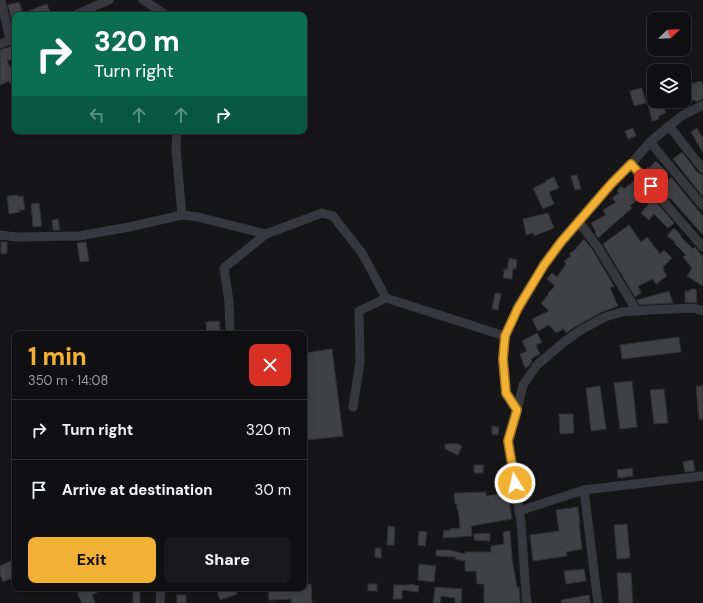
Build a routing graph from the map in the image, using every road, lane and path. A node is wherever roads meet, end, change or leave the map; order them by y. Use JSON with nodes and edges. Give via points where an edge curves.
{"nodes":[{"id":1,"x":2,"y":0,"type":"edge"},
{"id":2,"x":109,"y":0,"type":"edge"},
{"id":3,"x":143,"y":0,"type":"edge"},
{"id":4,"x":82,"y":12,"type":"edge"},
{"id":5,"x":161,"y":12,"type":"edge"},
{"id":6,"x":12,"y":35,"type":"edge"},
{"id":7,"x":12,"y":39,"type":"edge"},
{"id":8,"x":0,"y":44,"type":"edge"},
{"id":9,"x":703,"y":106,"type":"edge"},
{"id":10,"x":669,"y":126,"type":"junction"},
{"id":11,"x":177,"y":134,"type":"edge"},
{"id":12,"x":650,"y":142,"type":"junction"},
{"id":13,"x":631,"y":164,"type":"junction"},
{"id":14,"x":703,"y":169,"type":"edge"},
{"id":15,"x":703,"y":206,"type":"edge"},
{"id":16,"x":182,"y":215,"type":"junction"},
{"id":17,"x":578,"y":221,"type":"junction"},
{"id":18,"x":266,"y":234,"type":"junction"},
{"id":19,"x":0,"y":235,"type":"edge"},
{"id":20,"x":703,"y":247,"type":"edge"},
{"id":21,"x":386,"y":298,"type":"junction"},
{"id":22,"x":702,"y":309,"type":"edge"},
{"id":23,"x":637,"y":311,"type":"junction"},
{"id":24,"x":230,"y":331,"type":"edge"},
{"id":25,"x":505,"y":336,"type":"junction"},
{"id":26,"x":353,"y":407,"type":"dead end"},
{"id":27,"x":517,"y":410,"type":"junction"},
{"id":28,"x":703,"y":476,"type":"edge"},
{"id":29,"x":584,"y":490,"type":"junction"},
{"id":30,"x":519,"y":511,"type":"junction"},
{"id":31,"x":161,"y":591,"type":"edge"},
{"id":32,"x":160,"y":603,"type":"edge"},
{"id":33,"x":527,"y":603,"type":"edge"},
{"id":34,"x":598,"y":603,"type":"edge"}],
"edges":[{"from":1,"to":6,"type":"street"},
{"from":2,"to":4,"type":"street"},
{"from":3,"to":5,"type":"street"},
{"from":7,"to":8,"type":"street"},
{"from":9,"to":10,"type":"street","via":[[683,115]]},
{"from":10,"to":12,"type":"street"},
{"from":10,"to":14,"type":"street"},
{"from":11,"to":16,"type":"street"},
{"from":12,"to":13,"type":"street"},
{"from":12,"to":15,"type":"street"},
{"from":13,"to":17,"type":"street"},
{"from":13,"to":20,"type":"street"},
{"from":16,"to":18,"type":"street"},
{"from":16,"to":19,"type":"street","via":[[79,236],[16,238]]},
{"from":17,"to":23,"type":"street"},
{"from":17,"to":25,"type":"street","via":[[544,265],[518,308]]},
{"from":18,"to":21,"type":"street","via":[[322,213],[333,216],[362,253]]},
{"from":18,"to":24,"type":"street","via":[[224,268]]},
{"from":21,"to":25,"type":"street"},
{"from":21,"to":26,"type":"street","via":[[359,311],[360,362]]},
{"from":22,"to":23,"type":"street"},
{"from":23,"to":27,"type":"street","via":[[605,317],[564,342],[537,365],[523,385]]},
{"from":25,"to":27,"type":"street","via":[[503,359],[506,393]]},
{"from":27,"to":30,"type":"street","via":[[508,441]]},
{"from":28,"to":29,"type":"street"},
{"from":29,"to":30,"type":"street"},
{"from":29,"to":34,"type":"street"},
{"from":30,"to":33,"type":"street"},
{"from":31,"to":32,"type":"street"}]}
